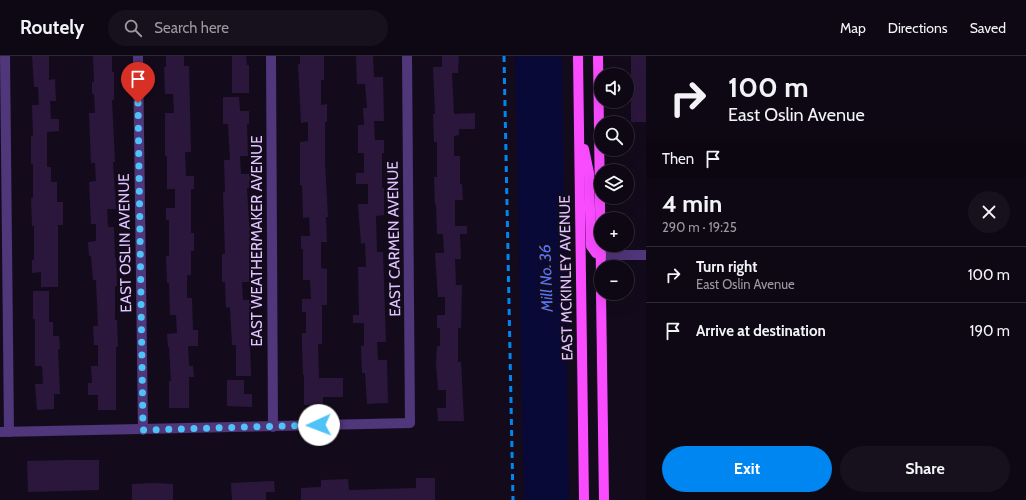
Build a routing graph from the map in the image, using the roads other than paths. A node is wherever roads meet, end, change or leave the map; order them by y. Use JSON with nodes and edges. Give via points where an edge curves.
{"nodes":[{"id":1,"x":5,"y":56,"type":"edge"},
{"id":2,"x":138,"y":56,"type":"edge"},
{"id":3,"x":271,"y":56,"type":"edge"},
{"id":4,"x":407,"y":56,"type":"edge"},
{"id":5,"x":578,"y":56,"type":"edge"},
{"id":6,"x":598,"y":56,"type":"edge"},
{"id":7,"x":579,"y":118,"type":"junction"},
{"id":8,"x":601,"y":255,"type":"junction"},
{"id":9,"x":646,"y":255,"type":"edge"},
{"id":10,"x":601,"y":260,"type":"edge"},
{"id":11,"x":4,"y":280,"type":"edge"},
{"id":12,"x":601,"y":300,"type":"edge"},
{"id":13,"x":273,"y":427,"type":"junction"},
{"id":14,"x":143,"y":430,"type":"junction"},
{"id":15,"x":5,"y":432,"type":"edge"},
{"id":16,"x":584,"y":500,"type":"edge"},
{"id":17,"x":604,"y":500,"type":"edge"}],
"edges":[{"from":1,"to":11,"type":"street"},
{"from":2,"to":14,"type":"street","name":"EAST OSLIN AVENUE"},
{"from":3,"to":13,"type":"street","name":"EAST WEATHERMAKER AVENUE"},
{"from":4,"to":13,"type":"street","name":"EAST CARMEN AVENUE","via":[[410,423]]},
{"from":5,"to":7,"type":"main road","name":"EAST MCKINLEY AVENUE"},
{"from":6,"to":8,"type":"main road"},
{"from":7,"to":8,"type":"main road","via":[[589,173],[591,246]]},
{"from":7,"to":16,"type":"main road","name":"EAST MCKINLEY AVENUE"},
{"from":8,"to":9,"type":"street"},
{"from":8,"to":10,"type":"main road"},
{"from":11,"to":15,"type":"street"},
{"from":12,"to":17,"type":"main road"},
{"from":13,"to":14,"type":"street"},
{"from":14,"to":15,"type":"street"}]}
